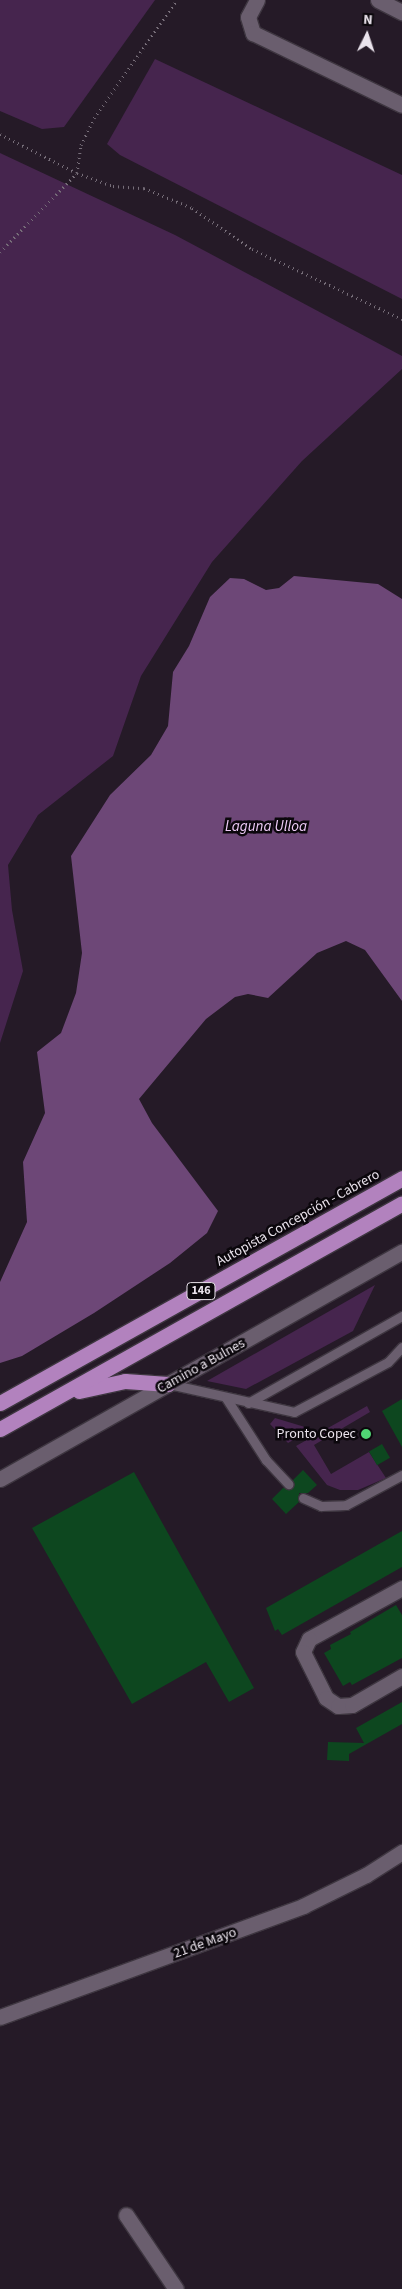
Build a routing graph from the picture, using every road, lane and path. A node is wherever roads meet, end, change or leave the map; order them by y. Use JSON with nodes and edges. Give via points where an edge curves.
{"nodes":[{"id":1,"x":177,"y":0,"type":"edge"},
{"id":2,"x":257,"y":0,"type":"edge"},
{"id":3,"x":378,"y":0,"type":"edge"},
{"id":4,"x":402,"y":12,"type":"edge"},
{"id":5,"x":402,"y":105,"type":"edge"},
{"id":6,"x":0,"y":134,"type":"edge"},
{"id":7,"x":77,"y":172,"type":"junction"},
{"id":8,"x":0,"y":252,"type":"edge"},
{"id":9,"x":402,"y":320,"type":"edge"},
{"id":10,"x":402,"y":1178,"type":"edge"},
{"id":11,"x":402,"y":1203,"type":"edge"},
{"id":12,"x":402,"y":1252,"type":"edge"},
{"id":13,"x":402,"y":1316,"type":"edge"},
{"id":14,"x":402,"y":1347,"type":"edge"},
{"id":15,"x":168,"y":1384,"type":"junction"},
{"id":16,"x":58,"y":1396,"type":"junction"},
{"id":17,"x":226,"y":1398,"type":"junction"},
{"id":18,"x":0,"y":1403,"type":"edge"},
{"id":19,"x":248,"y":1403,"type":"junction"},
{"id":20,"x":0,"y":1429,"type":"edge"},
{"id":21,"x":402,"y":1475,"type":"edge"},
{"id":22,"x":0,"y":1479,"type":"edge"},
{"id":23,"x":288,"y":1484,"type":"dead end"},
{"id":24,"x":303,"y":1498,"type":"dead end"},
{"id":25,"x":402,"y":1588,"type":"edge"},
{"id":26,"x":402,"y":1676,"type":"edge"},
{"id":27,"x":402,"y":1852,"type":"edge"},
{"id":28,"x":0,"y":2017,"type":"edge"},
{"id":29,"x":126,"y":2215,"type":"dead end"},
{"id":30,"x":176,"y":2289,"type":"edge"}],
"edges":[{"from":1,"to":7,"type":"path","via":[[94,118],[82,145]]},
{"from":2,"to":5,"type":"street","via":[[248,17],[253,33]]},
{"from":3,"to":4,"type":"street"},
{"from":6,"to":7,"type":"path"},
{"from":7,"to":8,"type":"path"},
{"from":7,"to":9,"type":"path","via":[[113,186],[144,188],[192,208],[252,249]]},
{"from":10,"to":18,"type":"highway","name":"Autopista Concepción - Cabrero","number":"146"},
{"from":11,"to":16,"type":"highway","number":"146"},
{"from":12,"to":15,"type":"street","name":"Camino a Bulnes"},
{"from":13,"to":19,"type":"lane"},
{"from":14,"to":19,"type":"lane","via":[[388,1362],[304,1409],[285,1411]]},
{"from":15,"to":16,"type":"highway","via":[[125,1381]]},
{"from":15,"to":17,"type":"lane"},
{"from":15,"to":22,"type":"street","name":"Camino a Bulnes"},
{"from":16,"to":20,"type":"highway","number":"146"},
{"from":17,"to":19,"type":"lane"},
{"from":17,"to":23,"type":"lane","via":[[266,1460]]},
{"from":21,"to":24,"type":"lane","via":[[346,1505],[321,1506]]},
{"from":25,"to":26,"type":"street","via":[[309,1639],[303,1652],[326,1698],[338,1706],[352,1705]]},
{"from":27,"to":28,"type":"street","name":"21 de Mayo","via":[[366,1875],[303,1906]]},
{"from":29,"to":30,"type":"street"}]}
